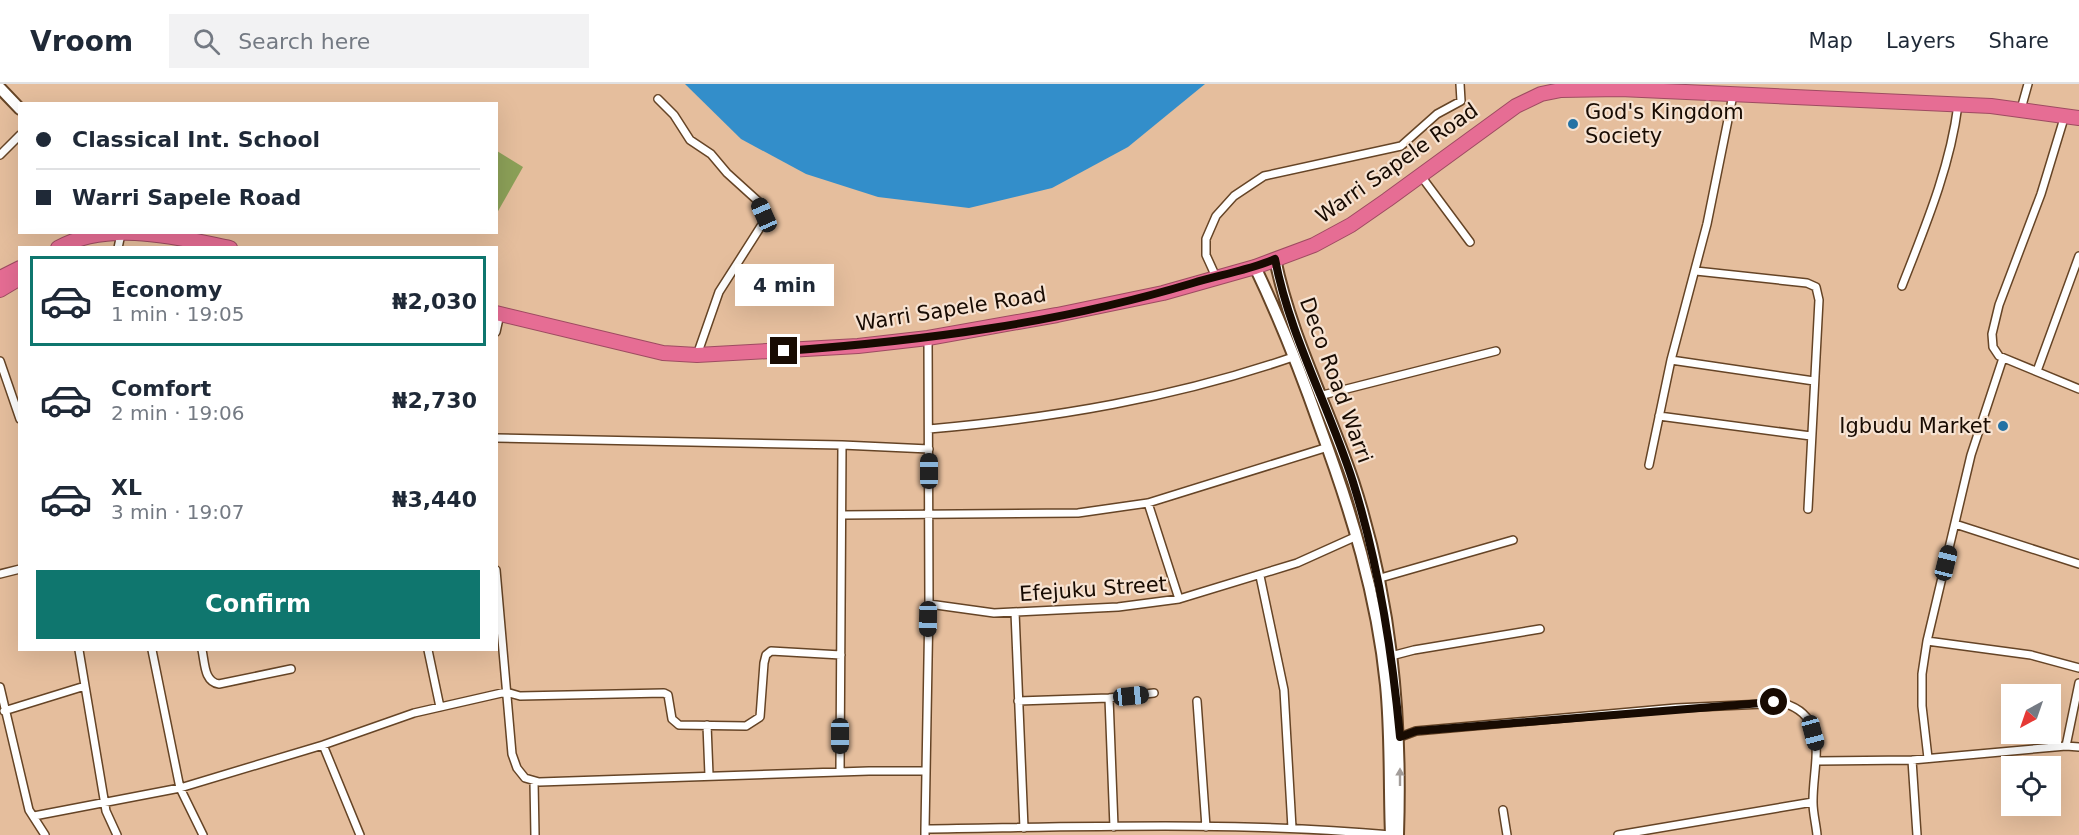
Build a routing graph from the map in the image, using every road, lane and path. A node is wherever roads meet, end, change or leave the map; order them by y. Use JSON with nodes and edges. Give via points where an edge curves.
{"nodes":[{"id":1,"x":1460,"y":84,"type":"edge"},
{"id":2,"x":2028,"y":84,"type":"edge"},
{"id":3,"x":0,"y":88,"type":"edge"},
{"id":4,"x":1544,"y":89,"type":"edge"},
{"id":5,"x":1733,"y":95,"type":"junction"},
{"id":6,"x":658,"y":99,"type":"dead end"},
{"id":7,"x":1958,"y":105,"type":"junction"},
{"id":8,"x":18,"y":106,"type":"edge"},
{"id":9,"x":2021,"y":109,"type":"junction"},
{"id":10,"x":2065,"y":116,"type":"junction"},
{"id":11,"x":2079,"y":118,"type":"edge"},
{"id":12,"x":18,"y":137,"type":"edge"},
{"id":13,"x":0,"y":155,"type":"edge"},
{"id":14,"x":1421,"y":176,"type":"junction"},
{"id":15,"x":95,"y":236,"type":"junction"},
{"id":16,"x":126,"y":237,"type":"edge"},
{"id":17,"x":1470,"y":242,"type":"dead end"},
{"id":18,"x":62,"y":246,"type":"edge"},
{"id":19,"x":83,"y":246,"type":"edge"},
{"id":20,"x":220,"y":246,"type":"edge"},
{"id":21,"x":2079,"y":256,"type":"edge"},
{"id":22,"x":1275,"y":259,"type":"junction"},
{"id":23,"x":1255,"y":267,"type":"junction"},
{"id":24,"x":18,"y":269,"type":"edge"},
{"id":25,"x":1696,"y":271,"type":"junction"},
{"id":26,"x":1216,"y":277,"type":"junction"},
{"id":27,"x":0,"y":278,"type":"edge"},
{"id":28,"x":18,"y":279,"type":"edge"},
{"id":29,"x":1902,"y":286,"type":"dead end"},
{"id":30,"x":0,"y":290,"type":"edge"},
{"id":31,"x":498,"y":314,"type":"edge"},
{"id":32,"x":928,"y":338,"type":"junction"},
{"id":33,"x":1496,"y":351,"type":"dead end"},
{"id":34,"x":697,"y":355,"type":"junction"},
{"id":35,"x":1293,"y":357,"type":"junction"},
{"id":36,"x":2003,"y":358,"type":"junction"},
{"id":37,"x":1671,"y":360,"type":"junction"},
{"id":38,"x":0,"y":361,"type":"edge"},
{"id":39,"x":2037,"y":371,"type":"junction"},
{"id":40,"x":1814,"y":381,"type":"junction"},
{"id":41,"x":2079,"y":389,"type":"edge"},
{"id":42,"x":1319,"y":396,"type":"junction"},
{"id":43,"x":18,"y":413,"type":"edge"},
{"id":44,"x":1659,"y":417,"type":"junction"},
{"id":45,"x":929,"y":429,"type":"junction"},
{"id":46,"x":1811,"y":436,"type":"junction"},
{"id":47,"x":498,"y":438,"type":"edge"},
{"id":48,"x":842,"y":445,"type":"junction"},
{"id":49,"x":1328,"y":447,"type":"junction"},
{"id":50,"x":929,"y":449,"type":"junction"},
{"id":51,"x":1649,"y":465,"type":"dead end"},
{"id":52,"x":1148,"y":502,"type":"junction"},
{"id":53,"x":1808,"y":509,"type":"dead end"},
{"id":54,"x":929,"y":514,"type":"junction"},
{"id":55,"x":842,"y":515,"type":"junction"},
{"id":56,"x":1955,"y":524,"type":"junction"},
{"id":57,"x":1357,"y":536,"type":"junction"},
{"id":58,"x":1513,"y":540,"type":"dead end"},
{"id":59,"x":2079,"y":564,"type":"edge"},
{"id":60,"x":18,"y":570,"type":"edge"},
{"id":61,"x":0,"y":574,"type":"edge"},
{"id":62,"x":1260,"y":576,"type":"junction"},
{"id":63,"x":1374,"y":580,"type":"junction"},
{"id":64,"x":498,"y":592,"type":"edge"},
{"id":65,"x":1179,"y":599,"type":"junction"},
{"id":66,"x":929,"y":604,"type":"junction"},
{"id":67,"x":1015,"y":612,"type":"junction"},
{"id":68,"x":1540,"y":629,"type":"dead end"},
{"id":69,"x":1927,"y":641,"type":"junction"},
{"id":70,"x":79,"y":651,"type":"edge"},
{"id":71,"x":152,"y":651,"type":"edge"},
{"id":72,"x":202,"y":651,"type":"edge"},
{"id":73,"x":428,"y":651,"type":"edge"},
{"id":74,"x":841,"y":655,"type":"junction"},
{"id":75,"x":1391,"y":656,"type":"junction"},
{"id":76,"x":2079,"y":668,"type":"edge"},
{"id":77,"x":291,"y":669,"type":"dead end"},
{"id":78,"x":2079,"y":683,"type":"edge"},
{"id":79,"x":85,"y":686,"type":"junction"},
{"id":80,"x":0,"y":687,"type":"edge"},
{"id":81,"x":507,"y":692,"type":"junction"},
{"id":82,"x":1154,"y":693,"type":"dead end"},
{"id":83,"x":1108,"y":698,"type":"junction"},
{"id":84,"x":1018,"y":701,"type":"junction"},
{"id":85,"x":1197,"y":701,"type":"dead end"},
{"id":86,"x":440,"y":707,"type":"junction"},
{"id":87,"x":4,"y":711,"type":"junction"},
{"id":88,"x":707,"y":725,"type":"junction"},
{"id":89,"x":1400,"y":737,"type":"junction"},
{"id":90,"x":323,"y":744,"type":"junction"},
{"id":91,"x":2066,"y":746,"type":"junction"},
{"id":92,"x":2079,"y":747,"type":"edge"},
{"id":93,"x":1928,"y":758,"type":"junction"},
{"id":94,"x":1911,"y":760,"type":"junction"},
{"id":95,"x":1818,"y":761,"type":"junction"},
{"id":96,"x":925,"y":771,"type":"junction"},
{"id":97,"x":840,"y":772,"type":"junction"},
{"id":98,"x":709,"y":775,"type":"junction"},
{"id":99,"x":534,"y":781,"type":"junction"},
{"id":100,"x":180,"y":788,"type":"junction"},
{"id":101,"x":105,"y":800,"type":"junction"},
{"id":102,"x":1813,"y":802,"type":"junction"},
{"id":103,"x":1503,"y":810,"type":"dead end"},
{"id":104,"x":34,"y":816,"type":"junction"},
{"id":105,"x":1114,"y":827,"type":"junction"},
{"id":106,"x":1158,"y":827,"type":"junction"},
{"id":107,"x":1206,"y":827,"type":"junction"},
{"id":108,"x":1024,"y":828,"type":"junction"},
{"id":109,"x":1292,"y":828,"type":"junction"},
{"id":110,"x":925,"y":832,"type":"edge"},
{"id":111,"x":45,"y":835,"type":"edge"},
{"id":112,"x":117,"y":835,"type":"edge"},
{"id":113,"x":203,"y":835,"type":"edge"},
{"id":114,"x":360,"y":835,"type":"edge"},
{"id":115,"x":535,"y":835,"type":"edge"},
{"id":116,"x":1158,"y":835,"type":"edge"},
{"id":117,"x":1391,"y":835,"type":"edge"},
{"id":118,"x":1398,"y":835,"type":"edge"},
{"id":119,"x":1507,"y":835,"type":"edge"},
{"id":120,"x":1618,"y":835,"type":"edge"},
{"id":121,"x":1817,"y":835,"type":"edge"},
{"id":122,"x":1917,"y":835,"type":"edge"}],
"edges":[{"from":1,"to":26,"type":"street","via":[[1461,101],[1429,120],[1401,146],[1264,176],[1234,196],[1216,216],[1206,238],[1206,255]]},
{"from":2,"to":9,"type":"street"},
{"from":3,"to":8,"type":"main road"},
{"from":4,"to":5,"type":"highway","name":"Warri Sapele Road"},
{"from":4,"to":14,"type":"highway","name":"Warri Sapele Road"},
{"from":5,"to":7,"type":"highway","name":"Warri Sapele Road"},
{"from":5,"to":25,"type":"street"},
{"from":6,"to":34,"type":"street","via":[[690,140],[711,154],[759,202],[764,215],[754,239],[719,292]]},
{"from":7,"to":9,"type":"highway","name":"Warri Sapele Road"},
{"from":7,"to":29,"type":"street","via":[[1953,138],[1932,206]]},
{"from":9,"to":10,"type":"highway","name":"Warri Sapele Road"},
{"from":10,"to":11,"type":"highway","name":"Warri Sapele Road"},
{"from":10,"to":36,"type":"street","via":[[2041,194],[1999,305],[1992,334],[1994,347]]},
{"from":12,"to":13,"type":"street"},
{"from":14,"to":17,"type":"street"},
{"from":14,"to":22,"type":"highway","name":"Warri Sapele Road","via":[[1351,225]]},
{"from":15,"to":16,"type":"highway"},
{"from":15,"to":18,"type":"highway","via":[[76,238]]},
{"from":15,"to":19,"type":"highway"},
{"from":16,"to":20,"type":"highway","via":[[168,236]]},
{"from":21,"to":39,"type":"street"},
{"from":22,"to":23,"type":"highway","name":"Warri Sapele Road"},
{"from":22,"to":42,"type":"main road","name":"Deco Road Warri","via":[[1285,303]]},
{"from":23,"to":26,"type":"highway","name":"Warri Sapele Road"},
{"from":23,"to":35,"type":"main road","name":"Deco Road Warri"},
{"from":24,"to":27,"type":"highway"},
{"from":25,"to":37,"type":"street"},
{"from":25,"to":40,"type":"street","via":[[1816,287],[1820,300]]},
{"from":26,"to":32,"type":"highway","name":"Warri Sapele Road","via":[[1163,293]]},
{"from":28,"to":30,"type":"highway"},
{"from":31,"to":34,"type":"highway","name":"Warri Sapele Road","via":[[663,353]]},
{"from":32,"to":34,"type":"highway","name":"Warri Sapele Road"},
{"from":32,"to":45,"type":"street"},
{"from":33,"to":42,"type":"street"},
{"from":35,"to":45,"type":"street","via":[[1173,393],[1098,409]]},
{"from":35,"to":49,"type":"main road","name":"Deco Road Warri"},
{"from":36,"to":39,"type":"street"},
{"from":36,"to":56,"type":"street","via":[[1971,455]]},
{"from":37,"to":40,"type":"street"},
{"from":37,"to":44,"type":"street"},
{"from":38,"to":43,"type":"street"},
{"from":39,"to":41,"type":"street"},
{"from":40,"to":46,"type":"street"},
{"from":42,"to":63,"type":"main road","name":"Deco Road Warri","via":[[1353,483]]},
{"from":44,"to":46,"type":"street"},
{"from":44,"to":51,"type":"street"},
{"from":45,"to":50,"type":"street"},
{"from":46,"to":53,"type":"street"},
{"from":47,"to":48,"type":"street"},
{"from":48,"to":50,"type":"street"},
{"from":48,"to":55,"type":"street"},
{"from":49,"to":52,"type":"street"},
{"from":49,"to":57,"type":"main road","name":"Deco Road Warri"},
{"from":50,"to":54,"type":"street"},
{"from":52,"to":54,"type":"street","via":[[1078,513]]},
{"from":52,"to":65,"type":"street"},
{"from":54,"to":55,"type":"street"},
{"from":54,"to":66,"type":"street"},
{"from":55,"to":74,"type":"street"},
{"from":56,"to":59,"type":"street"},
{"from":56,"to":69,"type":"street"},
{"from":57,"to":62,"type":"street","name":"Efejuku Street"},
{"from":57,"to":63,"type":"main road","name":"Deco Road Warri"},
{"from":58,"to":63,"type":"street"},
{"from":60,"to":61,"type":"street"},
{"from":62,"to":65,"type":"street","name":"Efejuku Street"},
{"from":62,"to":109,"type":"street","via":[[1284,690]]},
{"from":63,"to":75,"type":"main road","name":"Deco Road Warri"},
{"from":63,"to":117,"type":"main road","name":"Deco Road Warri","via":[[1390,737]]},
{"from":64,"to":81,"type":"street"},
{"from":65,"to":67,"type":"street","name":"Efejuku Street","via":[[1118,607]]},
{"from":66,"to":67,"type":"street","name":"Efejuku Street"},
{"from":66,"to":96,"type":"street"},
{"from":67,"to":84,"type":"street"},
{"from":68,"to":75,"type":"street"},
{"from":69,"to":76,"type":"street","via":[[2009,651]]},
{"from":69,"to":93,"type":"street","via":[[1922,706]]},
{"from":70,"to":79,"type":"street"},
{"from":71,"to":100,"type":"street"},
{"from":72,"to":77,"type":"street","via":[[208,679],[213,683]]},
{"from":73,"to":86,"type":"street"},
{"from":74,"to":88,"type":"street","via":[[771,651],[764,663],[760,717],[746,726]]},
{"from":74,"to":97,"type":"street"},
{"from":75,"to":89,"type":"main road","name":"Deco Road Warri"},
{"from":78,"to":91,"type":"street"},
{"from":79,"to":87,"type":"street"},
{"from":79,"to":101,"type":"street"},
{"from":80,"to":87,"type":"street"},
{"from":81,"to":86,"type":"street"},
{"from":81,"to":88,"type":"street","via":[[520,696],[664,693],[668,695],[672,719],[679,725]]},
{"from":81,"to":99,"type":"street","via":[[512,754],[525,778]]},
{"from":82,"to":83,"type":"street"},
{"from":83,"to":84,"type":"street"},
{"from":83,"to":105,"type":"street"},
{"from":84,"to":108,"type":"street"},
{"from":85,"to":107,"type":"street"},
{"from":86,"to":90,"type":"street"},
{"from":87,"to":104,"type":"street","via":[[29,810]]},
{"from":88,"to":98,"type":"street"},
{"from":89,"to":95,"type":"street","via":[[1416,731],[1774,702],[1797,707],[1804,713],[1813,733]]},
{"from":118,"to":89,"type":"main road","name":"Deco Road Warri","one_way":true},
{"from":90,"to":100,"type":"street"},
{"from":90,"to":114,"type":"street"},
{"from":91,"to":92,"type":"street"},
{"from":91,"to":93,"type":"street"},
{"from":93,"to":94,"type":"street"},
{"from":94,"to":95,"type":"street"},
{"from":94,"to":122,"type":"street"},
{"from":95,"to":102,"type":"street"},
{"from":96,"to":97,"type":"street"},
{"from":96,"to":110,"type":"street"},
{"from":97,"to":98,"type":"street"},
{"from":98,"to":99,"type":"street","via":[[571,783]]},
{"from":99,"to":115,"type":"street"},
{"from":100,"to":101,"type":"street"},
{"from":100,"to":113,"type":"street"},
{"from":101,"to":104,"type":"street"},
{"from":101,"to":112,"type":"street"},
{"from":102,"to":120,"type":"street"},
{"from":102,"to":121,"type":"street"},
{"from":103,"to":119,"type":"street"},
{"from":104,"to":111,"type":"street"},
{"from":105,"to":106,"type":"street"},
{"from":105,"to":108,"type":"street"},
{"from":106,"to":107,"type":"street"},
{"from":106,"to":116,"type":"street"},
{"from":107,"to":109,"type":"street"},
{"from":108,"to":110,"type":"street"},
{"from":109,"to":117,"type":"street"}]}
